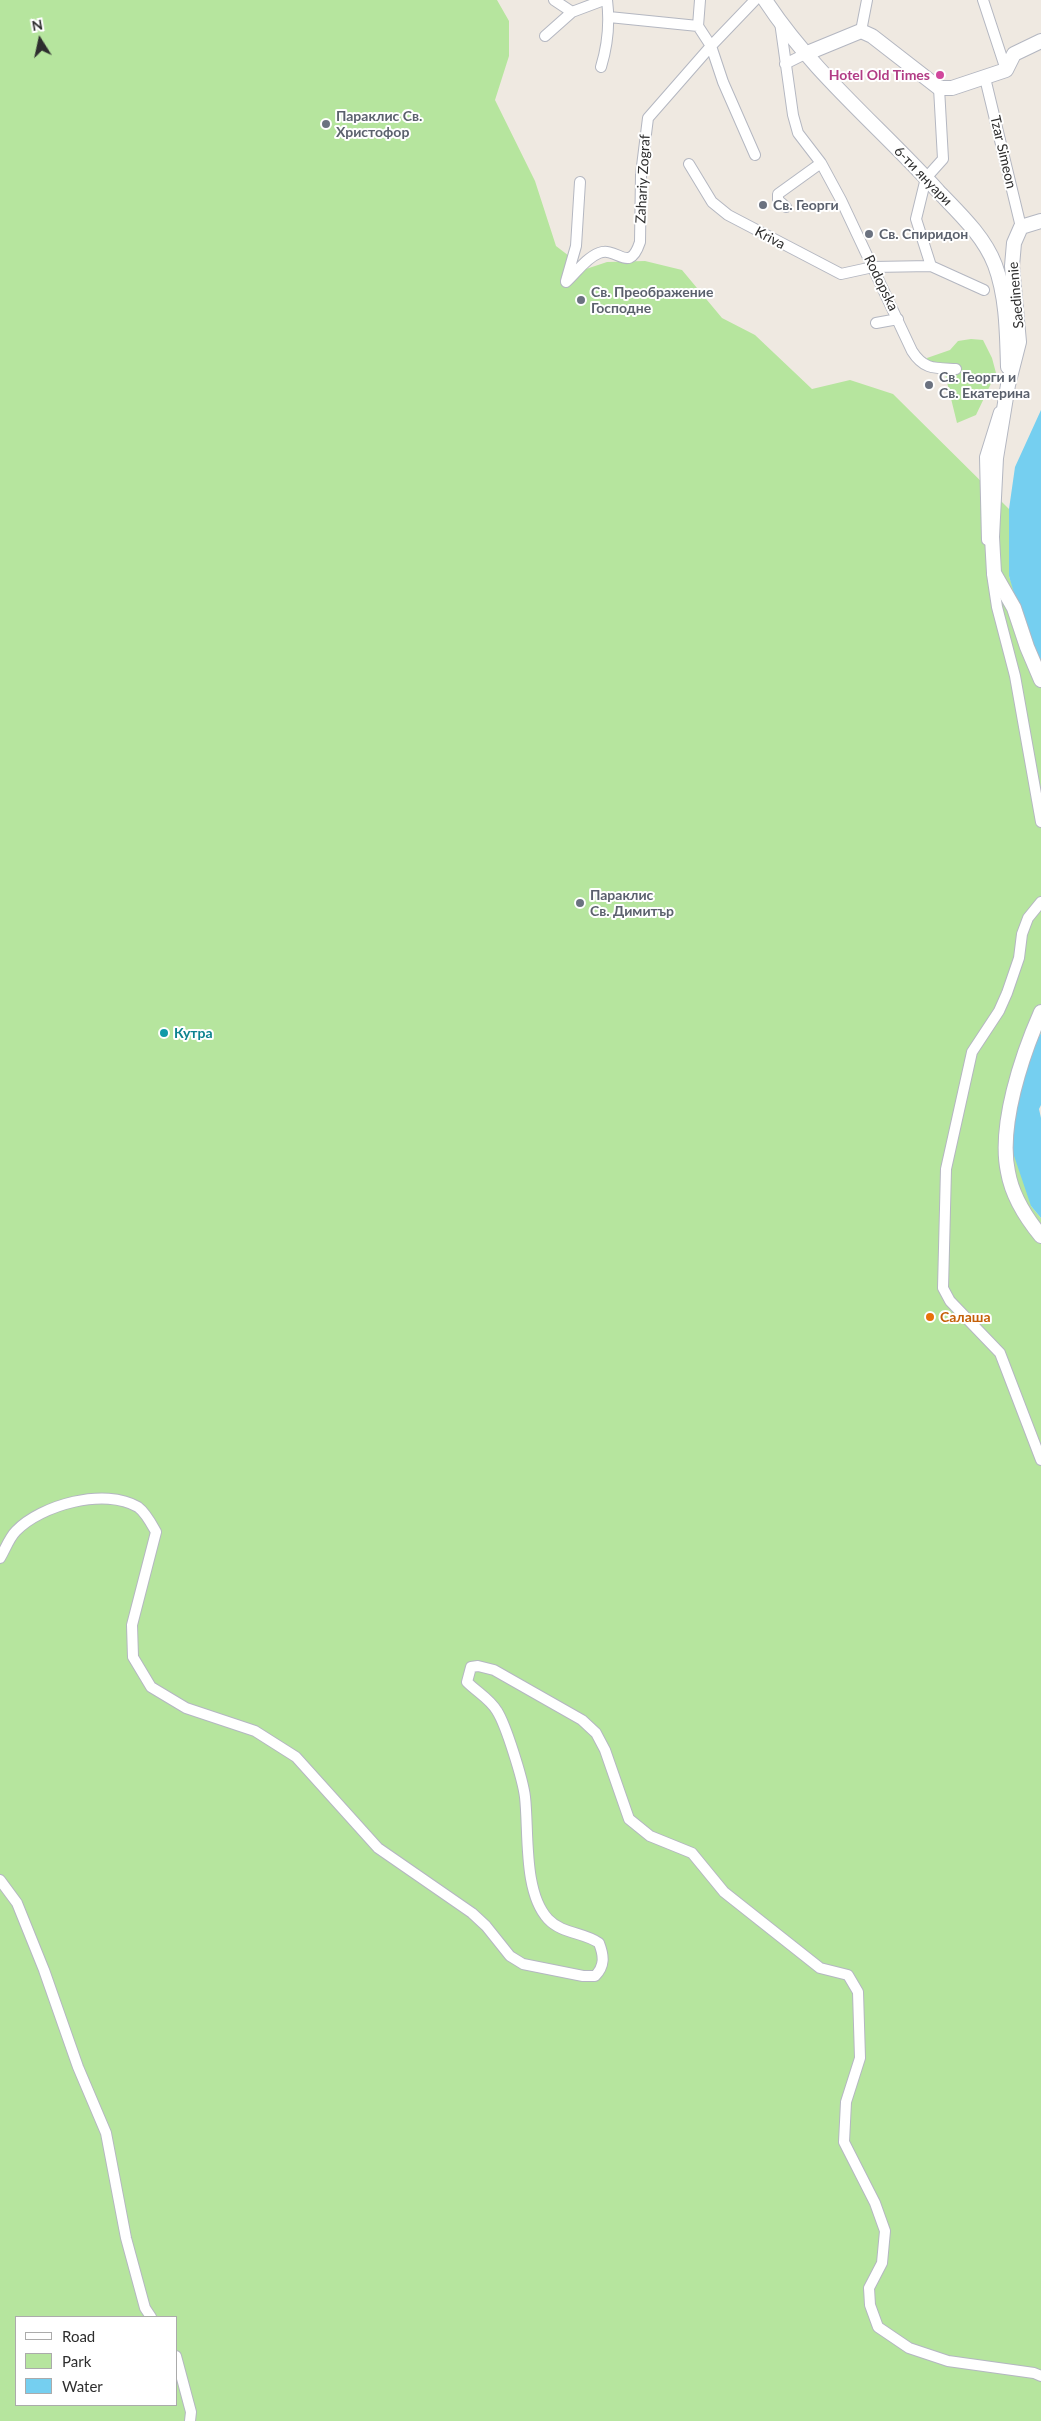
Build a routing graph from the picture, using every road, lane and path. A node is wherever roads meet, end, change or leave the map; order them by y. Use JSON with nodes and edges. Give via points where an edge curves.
{"nodes":[{"id":1,"x":554,"y":0,"type":"edge"},
{"id":2,"x":605,"y":0,"type":"edge"},
{"id":3,"x":700,"y":0,"type":"edge"},
{"id":4,"x":755,"y":0,"type":"edge"},
{"id":5,"x":766,"y":0,"type":"edge"},
{"id":6,"x":867,"y":0,"type":"edge"},
{"id":7,"x":983,"y":0,"type":"edge"},
{"id":8,"x":572,"y":12,"type":"junction"},
{"id":9,"x":609,"y":17,"type":"junction"},
{"id":10,"x":780,"y":22,"type":"junction"},
{"id":11,"x":698,"y":26,"type":"junction"},
{"id":12,"x":861,"y":31,"type":"junction"},
{"id":13,"x":545,"y":36,"type":"dead end"},
{"id":14,"x":1041,"y":41,"type":"edge"},
{"id":15,"x":711,"y":46,"type":"junction"},
{"id":16,"x":805,"y":54,"type":"junction"},
{"id":17,"x":785,"y":64,"type":"junction"},
{"id":18,"x":600,"y":67,"type":"dead end"},
{"id":19,"x":1006,"y":70,"type":"junction"},
{"id":20,"x":985,"y":78,"type":"junction"},
{"id":21,"x":939,"y":88,"type":"junction"},
{"id":22,"x":755,"y":155,"type":"dead end"},
{"id":23,"x":821,"y":163,"type":"junction"},
{"id":24,"x":689,"y":164,"type":"dead end"},
{"id":25,"x":926,"y":178,"type":"junction"},
{"id":26,"x":580,"y":182,"type":"dead end"},
{"id":27,"x":786,"y":207,"type":"dead end"},
{"id":28,"x":1041,"y":221,"type":"edge"},
{"id":29,"x":1021,"y":227,"type":"junction"},
{"id":30,"x":932,"y":266,"type":"junction"},
{"id":31,"x":873,"y":267,"type":"junction"},
{"id":32,"x":984,"y":290,"type":"dead end"},
{"id":33,"x":898,"y":319,"type":"junction"},
{"id":34,"x":876,"y":323,"type":"dead end"},
{"id":35,"x":956,"y":369,"type":"dead end"},
{"id":36,"x":1008,"y":385,"type":"junction"},
{"id":37,"x":1041,"y":680,"type":"edge"},
{"id":38,"x":1041,"y":822,"type":"edge"},
{"id":39,"x":1041,"y":902,"type":"edge"},
{"id":40,"x":1041,"y":1012,"type":"edge"},
{"id":41,"x":1041,"y":1236,"type":"edge"},
{"id":42,"x":1041,"y":1460,"type":"edge"},
{"id":43,"x":0,"y":1558,"type":"edge"},
{"id":44,"x":0,"y":1880,"type":"edge"},
{"id":45,"x":150,"y":2316,"type":"edge"},
{"id":46,"x":178,"y":2363,"type":"edge"},
{"id":47,"x":1041,"y":2376,"type":"edge"},
{"id":48,"x":190,"y":2421,"type":"edge"}],
"edges":[{"from":1,"to":8,"type":"street"},
{"from":2,"to":8,"type":"street"},
{"from":2,"to":9,"type":"street"},
{"from":3,"to":11,"type":"street"},
{"from":4,"to":15,"type":"street","name":"Zahariy Zograf"},
{"from":5,"to":10,"type":"main road","name":"6-ти януари"},
{"from":6,"to":12,"type":"street"},
{"from":7,"to":19,"type":"street"},
{"from":8,"to":13,"type":"street"},
{"from":9,"to":11,"type":"street"},
{"from":9,"to":18,"type":"street","via":[[608,42]]},
{"from":10,"to":16,"type":"main road","name":"6-ти януари"},
{"from":10,"to":17,"type":"street","name":"Rodopska"},
{"from":11,"to":15,"type":"street"},
{"from":12,"to":16,"type":"main road"},
{"from":12,"to":21,"type":"main road"},
{"from":14,"to":19,"type":"main road","via":[[1014,54]]},
{"from":15,"to":22,"type":"street"},
{"from":15,"to":26,"type":"street","name":"Zahariy Zograf","via":[[648,118],[637,253],[622,259],[610,252],[601,252],[566,282],[576,246]]},
{"from":16,"to":17,"type":"street"},
{"from":16,"to":25,"type":"main road","name":"6-ти януари"},
{"from":17,"to":23,"type":"street","name":"Rodopska","via":[[798,133]]},
{"from":19,"to":20,"type":"main road"},
{"from":20,"to":21,"type":"main road","via":[[952,88]]},
{"from":20,"to":29,"type":"street","name":"Tzar Simeon"},
{"from":21,"to":25,"type":"street","via":[[943,159]]},
{"from":23,"to":27,"type":"street","via":[[778,194],[778,200]]},
{"from":23,"to":31,"type":"street","name":"Rodopska"},
{"from":24,"to":31,"type":"street","name":"Kriva","via":[[712,202],[728,215],[841,274]]},
{"from":25,"to":30,"type":"street","via":[[916,219]]},
{"from":25,"to":36,"type":"main road","name":"6-ти януари","via":[[973,228],[995,265],[1007,333]]},
{"from":28,"to":29,"type":"main road"},
{"from":29,"to":36,"type":"main road","name":"Saedinenie","via":[[1014,243],[1012,266],[1019,342]]},
{"from":30,"to":31,"type":"street","name":"Kriva"},
{"from":30,"to":32,"type":"street"},
{"from":31,"to":33,"type":"street","name":"Rodopska"},
{"from":33,"to":34,"type":"street"},
{"from":33,"to":35,"type":"street","name":"Rodopska","via":[[920,364]]},
{"from":36,"to":37,"type":"main road","via":[[996,458],[992,536],[994,573],[1014,608]]},
{"from":36,"to":38,"type":"street","via":[[985,457],[986,537]]},
{"from":39,"to":42,"type":"street","via":[[1025,926],[1019,958],[999,1011],[972,1052],[946,1169],[943,1288],[955,1308],[1000,1353]]},
{"from":40,"to":41,"type":"main road","via":[[1018,1077],[1005,1151],[1008,1174],[1021,1206]]},
{"from":43,"to":47,"type":"street","via":[[15,1532],[44,1511],[104,1498],[139,1508],[156,1532],[132,1625],[133,1657],[151,1687],[186,1708],[255,1731],[296,1756],[378,1848],[472,1913],[510,1956],[523,1964],[595,1976],[602,1969],[603,1962],[599,1943],[589,1936],[555,1925],[539,1902],[530,1872],[524,1795],[504,1724],[491,1703],[467,1682],[471,1667],[494,1670],[582,1720],[596,1733],[605,1750],[629,1819],[650,1836],[692,1853],[724,1892],[820,1968],[848,1975],[858,1992],[860,2058],[846,2102],[844,2142],[875,2203],[885,2231],[882,2263],[869,2288],[870,2305],[878,2326],[909,2348],[948,2361]]},
{"from":44,"to":45,"type":"street","via":[[17,1904],[106,2133],[126,2238],[145,2308]]},
{"from":46,"to":48,"type":"street","via":[[191,2412]]}]}
